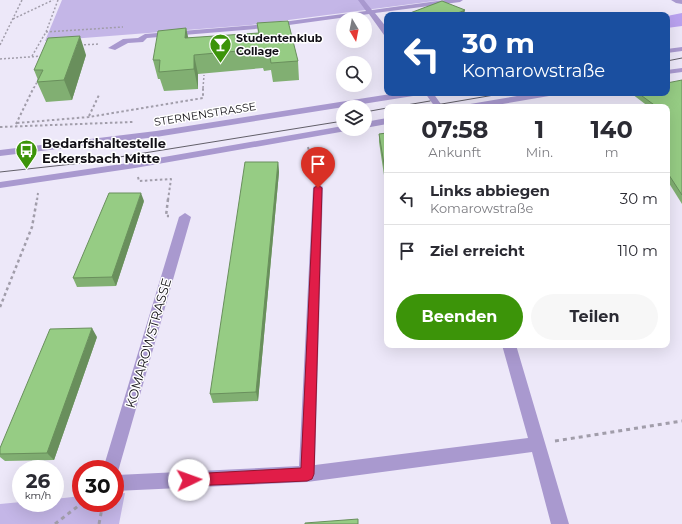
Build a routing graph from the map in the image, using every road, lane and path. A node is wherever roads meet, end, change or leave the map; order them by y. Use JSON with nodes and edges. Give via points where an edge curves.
{"nodes":[{"id":1,"x":22,"y":0,"type":"edge"},
{"id":2,"x":53,"y":0,"type":"edge"},
{"id":3,"x":58,"y":0,"type":"edge"},
{"id":4,"x":361,"y":0,"type":"edge"},
{"id":5,"x":460,"y":0,"type":"edge"},
{"id":6,"x":674,"y":0,"type":"edge"},
{"id":7,"x":682,"y":2,"type":"edge"},
{"id":8,"x":370,"y":11,"type":"junction"},
{"id":9,"x":12,"y":20,"type":"junction"},
{"id":10,"x":384,"y":29,"type":"edge"},
{"id":11,"x":0,"y":45,"type":"edge"},
{"id":12,"x":76,"y":45,"type":"edge"},
{"id":13,"x":112,"y":48,"type":"joint"},
{"id":14,"x":682,"y":49,"type":"edge"},
{"id":15,"x":670,"y":51,"type":"edge"},
{"id":16,"x":44,"y":56,"type":"edge"},
{"id":17,"x":31,"y":57,"type":"junction"},
{"id":18,"x":0,"y":59,"type":"edge"},
{"id":19,"x":682,"y":70,"type":"edge"},
{"id":20,"x":670,"y":72,"type":"edge"},
{"id":21,"x":40,"y":75,"type":"edge"},
{"id":22,"x":204,"y":75,"type":"edge"},
{"id":23,"x":99,"y":95,"type":"dead end"},
{"id":24,"x":394,"y":96,"type":"edge"},
{"id":25,"x":533,"y":96,"type":"edge"},
{"id":26,"x":487,"y":104,"type":"edge"},
{"id":27,"x":88,"y":117,"type":"junction"},
{"id":28,"x":138,"y":122,"type":"dead end"},
{"id":29,"x":384,"y":122,"type":"edge"},
{"id":30,"x":17,"y":123,"type":"junction"},
{"id":31,"x":372,"y":124,"type":"edge"},
{"id":32,"x":0,"y":127,"type":"edge"},
{"id":33,"x":13,"y":127,"type":"junction"},
{"id":34,"x":336,"y":130,"type":"edge"},
{"id":35,"x":304,"y":135,"type":"junction"},
{"id":36,"x":0,"y":153,"type":"edge"},
{"id":37,"x":135,"y":165,"type":"junction"},
{"id":38,"x":41,"y":179,"type":"junction"},
{"id":39,"x":0,"y":185,"type":"edge"},
{"id":40,"x":318,"y":188,"type":"joint"},
{"id":41,"x":186,"y":217,"type":"joint"},
{"id":42,"x":0,"y":308,"type":"edge"},
{"id":43,"x":510,"y":348,"type":"edge"},
{"id":44,"x":682,"y":421,"type":"edge"},
{"id":45,"x":537,"y":444,"type":"junction"},
{"id":46,"x":114,"y":460,"type":"edge"},
{"id":47,"x":307,"y":474,"type":"junction"},
{"id":48,"x":124,"y":483,"type":"edge"},
{"id":49,"x":72,"y":511,"type":"edge"},
{"id":50,"x":101,"y":512,"type":"edge"},
{"id":51,"x":55,"y":524,"type":"edge"},
{"id":52,"x":99,"y":524,"type":"edge"},
{"id":53,"x":560,"y":524,"type":"edge"}],
"edges":[{"from":1,"to":9,"type":"path"},
{"from":2,"to":9,"type":"path"},
{"from":3,"to":17,"type":"path","via":[[46,32]]},
{"from":4,"to":8,"type":"street"},
{"from":5,"to":8,"type":"street"},
{"from":6,"to":7,"type":"street"},
{"from":8,"to":10,"type":"street"},
{"from":8,"to":13,"type":"street","via":[[267,26],[145,36],[140,40],[126,41]]},
{"from":9,"to":11,"type":"path"},
{"from":12,"to":13,"type":"path","via":[[98,44]]},
{"from":14,"to":15,"type":"street"},
{"from":16,"to":17,"type":"path"},
{"from":17,"to":18,"type":"path"},
{"from":19,"to":20,"type":"street"},
{"from":21,"to":30,"type":"path"},
{"from":22,"to":27,"type":"path","via":[[203,98]]},
{"from":23,"to":27,"type":"path"},
{"from":24,"to":36,"type":"street","name":"STERNENSTRASSE","via":[[156,134]]},
{"from":25,"to":26,"type":"street"},
{"from":27,"to":30,"type":"path"},
{"from":28,"to":33,"type":"path"},
{"from":29,"to":31,"type":"street"},
{"from":30,"to":33,"type":"path"},
{"from":32,"to":33,"type":"path"},
{"from":34,"to":35,"type":"street"},
{"from":35,"to":37,"type":"street"},
{"from":35,"to":40,"type":"path"},
{"from":37,"to":38,"type":"street"},
{"from":37,"to":41,"type":"path","via":[[139,181],[171,179],[166,216]]},
{"from":38,"to":39,"type":"street"},
{"from":38,"to":42,"type":"path","via":[[32,228]]},
{"from":40,"to":47,"type":"street"},
{"from":41,"to":46,"type":"street","name":"KOMAROWSTRASSE"},
{"from":43,"to":45,"type":"street"},
{"from":44,"to":45,"type":"path"},
{"from":45,"to":47,"type":"street"},
{"from":45,"to":53,"type":"street"},
{"from":47,"to":48,"type":"street"},
{"from":49,"to":51,"type":"path"},
{"from":50,"to":52,"type":"path"}]}
